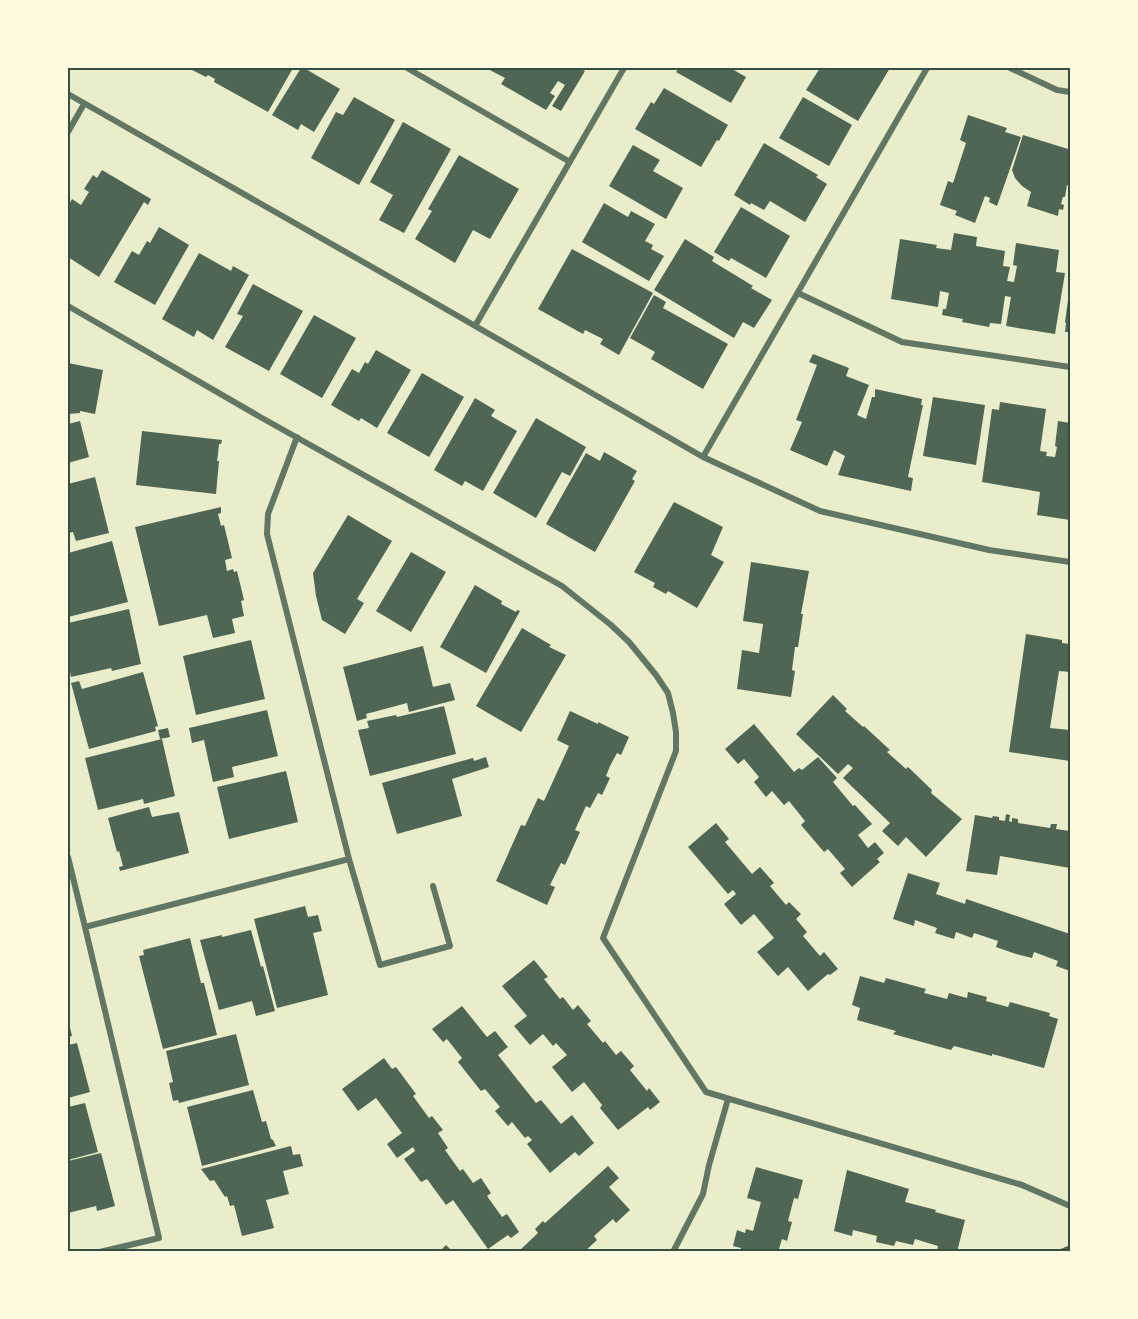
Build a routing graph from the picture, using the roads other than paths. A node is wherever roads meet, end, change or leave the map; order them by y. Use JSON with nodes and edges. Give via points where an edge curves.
{"nodes":[{"id":1,"x":407,"y":68,"type":"edge"},
{"id":2,"x":624,"y":68,"type":"edge"},
{"id":3,"x":927,"y":68,"type":"edge"},
{"id":4,"x":1010,"y":68,"type":"edge"},
{"id":5,"x":1071,"y":92,"type":"edge"},
{"id":6,"x":68,"y":94,"type":"edge"},
{"id":7,"x":84,"y":104,"type":"junction"},
{"id":8,"x":68,"y":132,"type":"edge"},
{"id":9,"x":570,"y":162,"type":"junction"},
{"id":10,"x":798,"y":293,"type":"junction"},
{"id":11,"x":68,"y":306,"type":"edge"},
{"id":12,"x":475,"y":326,"type":"junction"},
{"id":13,"x":1071,"y":367,"type":"edge"},
{"id":14,"x":297,"y":437,"type":"junction"},
{"id":15,"x":703,"y":457,"type":"junction"},
{"id":16,"x":1071,"y":562,"type":"edge"},
{"id":17,"x":68,"y":857,"type":"edge"},
{"id":18,"x":349,"y":859,"type":"junction"},
{"id":19,"x":433,"y":886,"type":"dead end"},
{"id":20,"x":85,"y":927,"type":"junction"},
{"id":21,"x":728,"y":1099,"type":"junction"},
{"id":22,"x":1071,"y":1206,"type":"edge"},
{"id":23,"x":100,"y":1251,"type":"edge"},
{"id":24,"x":674,"y":1251,"type":"edge"}],
"edges":[{"from":1,"to":9,"type":"street"},
{"from":2,"to":9,"type":"street"},
{"from":3,"to":10,"type":"street"},
{"from":4,"to":5,"type":"street","via":[[1057,90]]},
{"from":6,"to":7,"type":"street"},
{"from":7,"to":8,"type":"street"},
{"from":7,"to":12,"type":"street"},
{"from":9,"to":12,"type":"street"},
{"from":10,"to":13,"type":"street","via":[[902,342]]},
{"from":10,"to":15,"type":"street"},
{"from":11,"to":14,"type":"street"},
{"from":12,"to":15,"type":"street"},
{"from":14,"to":18,"type":"street","via":[[268,514],[267,534]]},
{"from":14,"to":21,"type":"street","via":[[562,586],[629,642],[668,693],[676,751],[603,938],[706,1092]]},
{"from":15,"to":16,"type":"street","via":[[820,511],[988,550]]},
{"from":17,"to":20,"type":"street"},
{"from":18,"to":19,"type":"street","via":[[380,965],[450,946]]},
{"from":18,"to":20,"type":"street"},
{"from":20,"to":23,"type":"street","via":[[159,1238]]},
{"from":21,"to":22,"type":"street","via":[[1022,1185]]},
{"from":21,"to":24,"type":"street","via":[[703,1194]]}]}
